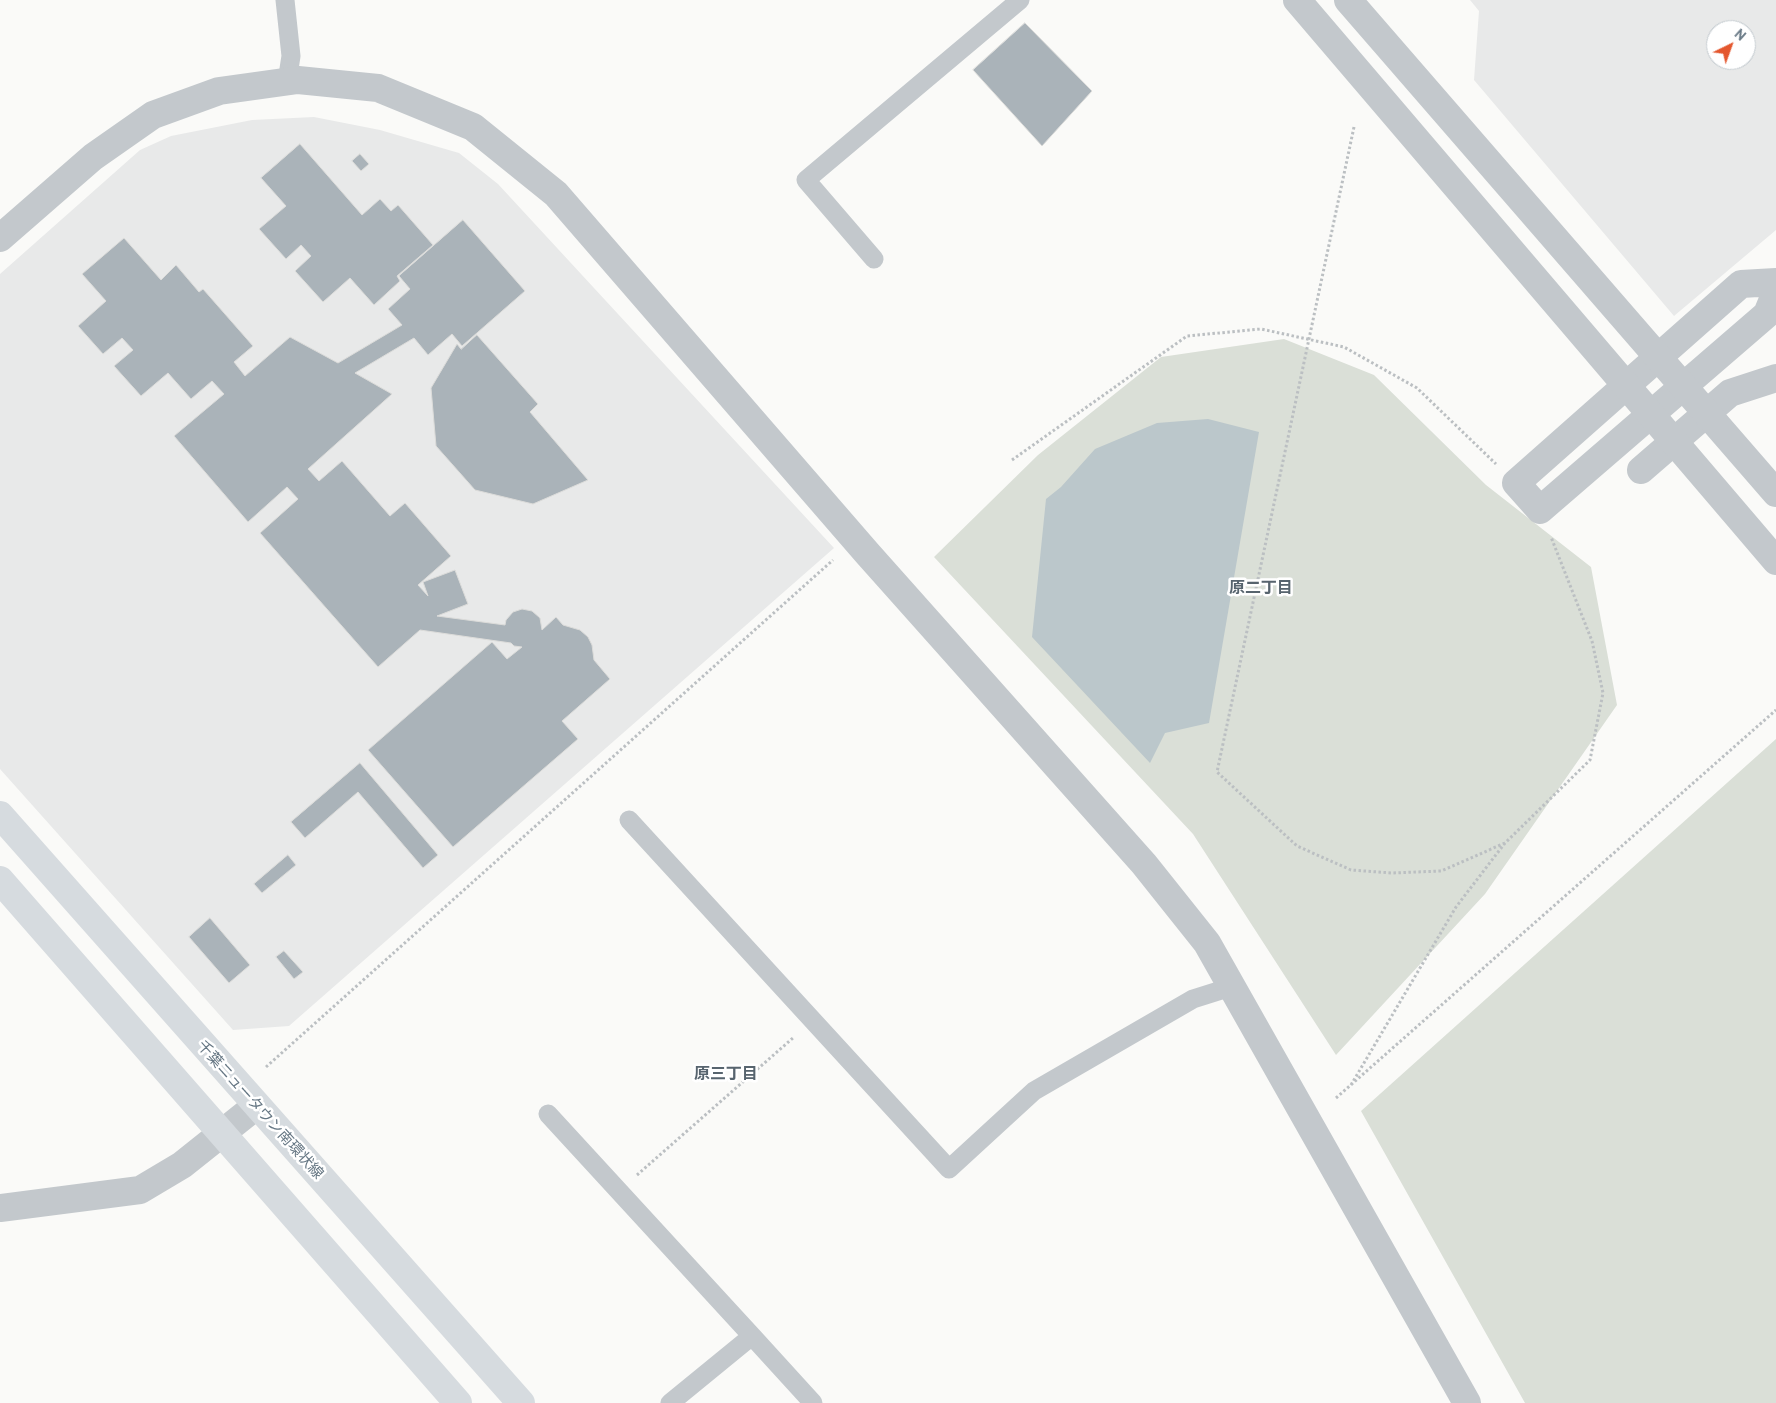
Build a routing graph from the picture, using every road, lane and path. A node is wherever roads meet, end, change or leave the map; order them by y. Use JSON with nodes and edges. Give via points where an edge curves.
{"nodes":[{"id":1,"x":286,"y":0,"type":"edge"},
{"id":2,"x":1020,"y":0,"type":"edge"},
{"id":3,"x":1297,"y":0,"type":"edge"},
{"id":4,"x":1348,"y":0,"type":"edge"},
{"id":5,"x":287,"y":82,"type":"junction"},
{"id":6,"x":1354,"y":127,"type":"dead end"},
{"id":7,"x":0,"y":238,"type":"edge"},
{"id":8,"x":874,"y":259,"type":"dead end"},
{"id":9,"x":1776,"y":282,"type":"edge"},
{"id":10,"x":1771,"y":303,"type":"edge"},
{"id":11,"x":1776,"y":378,"type":"edge"},
{"id":12,"x":1707,"y":412,"type":"junction"},
{"id":13,"x":1675,"y":442,"type":"junction"},
{"id":14,"x":1012,"y":460,"type":"dead end"},
{"id":15,"x":1641,"y":470,"type":"dead end"},
{"id":16,"x":1772,"y":482,"type":"edge"},
{"id":17,"x":1516,"y":484,"type":"junction"},
{"id":18,"x":1731,"y":508,"type":"junction"},
{"id":19,"x":1540,"y":510,"type":"junction"},
{"id":20,"x":840,"y":554,"type":"dead end"},
{"id":21,"x":1776,"y":561,"type":"edge"},
{"id":22,"x":1776,"y":710,"type":"edge"},
{"id":23,"x":0,"y":816,"type":"edge"},
{"id":24,"x":629,"y":820,"type":"dead end"},
{"id":25,"x":1505,"y":842,"type":"junction"},
{"id":26,"x":0,"y":880,"type":"edge"},
{"id":27,"x":1231,"y":987,"type":"junction"},
{"id":28,"x":813,"y":1020,"type":"junction"},
{"id":29,"x":266,"y":1067,"type":"dead end"},
{"id":30,"x":1351,"y":1085,"type":"junction"},
{"id":31,"x":1336,"y":1098,"type":"dead end"},
{"id":32,"x":256,"y":1106,"type":"junction"},
{"id":33,"x":548,"y":1114,"type":"dead end"},
{"id":34,"x":223,"y":1133,"type":"junction"},
{"id":35,"x":618,"y":1191,"type":"junction"},
{"id":36,"x":0,"y":1208,"type":"edge"},
{"id":37,"x":752,"y":1336,"type":"junction"},
{"id":38,"x":458,"y":1403,"type":"edge"},
{"id":39,"x":521,"y":1403,"type":"edge"},
{"id":40,"x":670,"y":1403,"type":"edge"},
{"id":41,"x":813,"y":1403,"type":"edge"},
{"id":42,"x":1467,"y":1403,"type":"edge"}],
"edges":[{"from":1,"to":5,"type":"lane","via":[[290,56]]},
{"from":2,"to":8,"type":"lane","via":[[806,180]]},
{"from":3,"to":13,"type":"street"},
{"from":4,"to":12,"type":"street"},
{"from":5,"to":7,"type":"street","via":[[219,91],[153,115],[93,156]]},
{"from":5,"to":27,"type":"street","via":[[298,80],[378,88],[473,127],[556,194],[867,553],[1144,864],[1207,943]]},
{"from":6,"to":25,"type":"path","via":[[1217,772],[1297,846],[1351,870],[1392,873],[1441,871]]},
{"from":9,"to":17,"type":"street","via":[[1741,284]]},
{"from":10,"to":19,"type":"street"},
{"from":11,"to":12,"type":"street","via":[[1730,393]]},
{"from":12,"to":13,"type":"street"},
{"from":12,"to":16,"type":"street"},
{"from":13,"to":15,"type":"street"},
{"from":13,"to":18,"type":"street"},
{"from":14,"to":17,"type":"path","via":[[1187,336],[1261,329],[1344,347],[1417,388]]},
{"from":16,"to":18,"type":"street"},
{"from":17,"to":19,"type":"street"},
{"from":18,"to":21,"type":"street"},
{"from":19,"to":25,"type":"path","via":[[1592,641],[1603,693],[1590,760]]},
{"from":20,"to":29,"type":"path"},
{"from":22,"to":30,"type":"path"},
{"from":23,"to":32,"type":"main road","name":"千葉ニュータウン南環状線"},
{"from":24,"to":28,"type":"lane"},
{"from":25,"to":30,"type":"path","via":[[1456,907]]},
{"from":26,"to":34,"type":"main road"},
{"from":27,"to":28,"type":"lane","via":[[1193,1000],[1034,1091],[950,1169]]},
{"from":27,"to":42,"type":"street"},
{"from":28,"to":35,"type":"path"},
{"from":30,"to":31,"type":"path"},
{"from":32,"to":34,"type":"street"},
{"from":32,"to":39,"type":"main road","name":"千葉ニュータウン南環状線"},
{"from":33,"to":35,"type":"lane"},
{"from":34,"to":36,"type":"street","via":[[182,1165],[140,1190]]},
{"from":34,"to":38,"type":"main road"},
{"from":35,"to":37,"type":"lane"},
{"from":37,"to":40,"type":"lane"},
{"from":37,"to":41,"type":"lane"}]}
